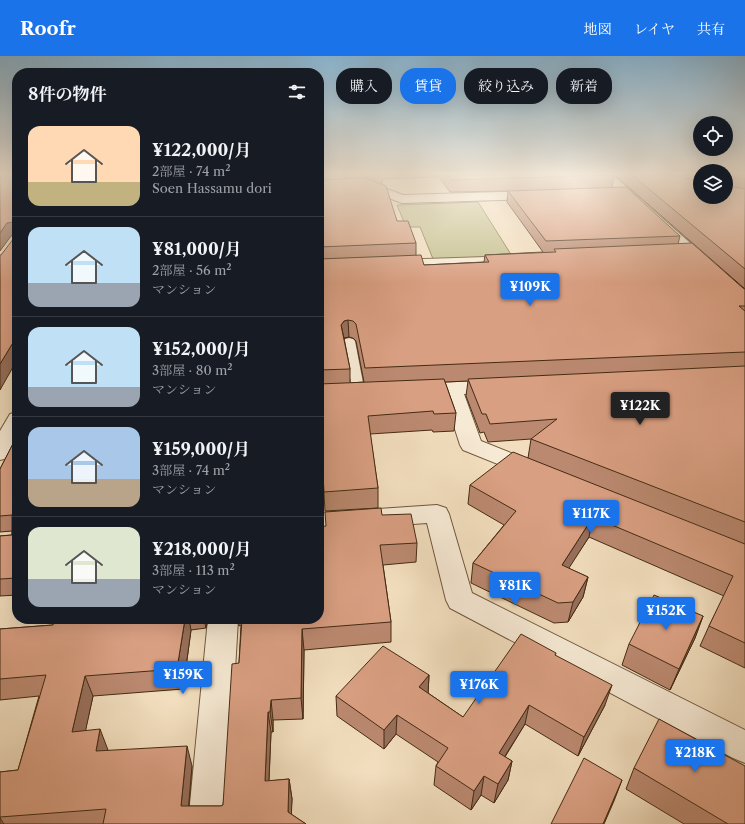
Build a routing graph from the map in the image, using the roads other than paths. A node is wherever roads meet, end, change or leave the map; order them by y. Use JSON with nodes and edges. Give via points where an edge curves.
{"nodes":[{"id":1,"x":645,"y":211,"type":"edge"},
{"id":2,"x":693,"y":253,"type":"junction"},
{"id":3,"x":669,"y":254,"type":"edge"},
{"id":4,"x":526,"y":260,"type":"edge"},
{"id":5,"x":383,"y":265,"type":"edge"},
{"id":6,"x":745,"y":300,"type":"edge"},
{"id":7,"x":349,"y":341,"type":"dead end"},
{"id":8,"x":515,"y":386,"type":"edge"},
{"id":9,"x":452,"y":388,"type":"junction"},
{"id":10,"x":398,"y":391,"type":"edge"},
{"id":11,"x":367,"y":393,"type":"joint"},
{"id":12,"x":339,"y":394,"type":"edge"},
{"id":13,"x":12,"y":411,"type":"edge"},
{"id":14,"x":0,"y":412,"type":"edge"},
{"id":15,"x":12,"y":428,"type":"edge"},
{"id":16,"x":0,"y":453,"type":"edge"},
{"id":17,"x":553,"y":478,"type":"edge"},
{"id":18,"x":324,"y":522,"type":"edge"},
{"id":19,"x":223,"y":624,"type":"edge"},
{"id":20,"x":745,"y":747,"type":"edge"},
{"id":21,"x":207,"y":824,"type":"edge"}],
"edges":[{"from":1,"to":2,"type":"street"},
{"from":2,"to":3,"type":"street"},
{"from":2,"to":6,"type":"street"},
{"from":4,"to":5,"type":"street"},
{"from":7,"to":11,"type":"lane"},
{"from":8,"to":9,"type":"street"},
{"from":9,"to":10,"type":"street"},
{"from":9,"to":17,"type":"street","via":[[472,445]]},
{"from":11,"to":12,"type":"street"},
{"from":13,"to":14,"type":"street"},
{"from":15,"to":16,"type":"street"},
{"from":18,"to":20,"type":"street","via":[[437,514],[460,600]]},
{"from":19,"to":21,"type":"street"}]}
